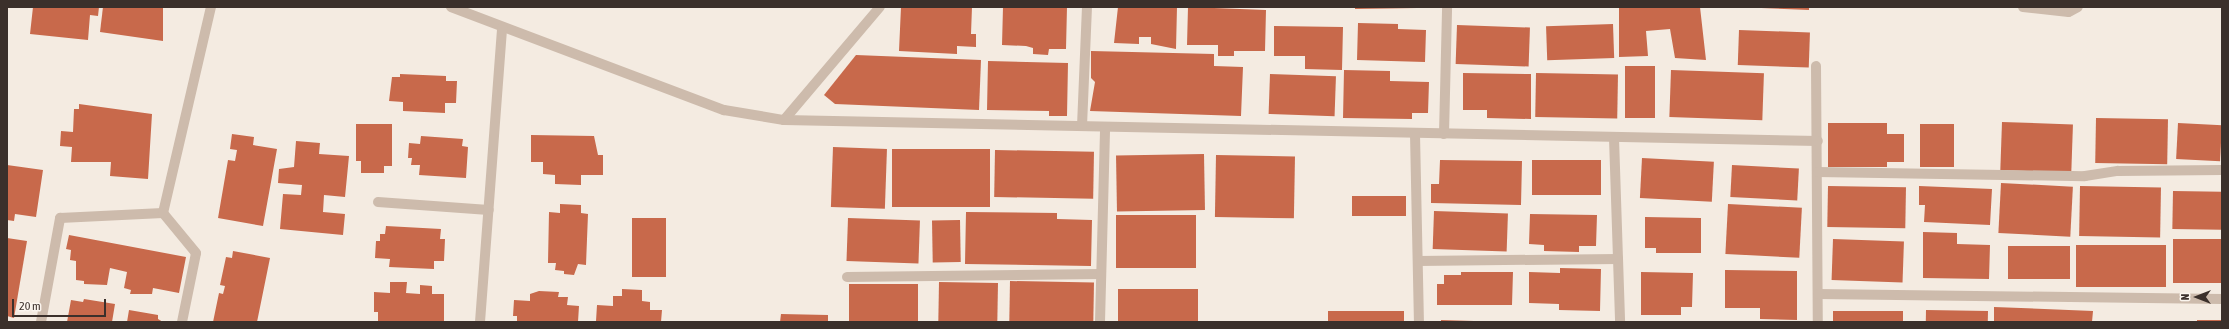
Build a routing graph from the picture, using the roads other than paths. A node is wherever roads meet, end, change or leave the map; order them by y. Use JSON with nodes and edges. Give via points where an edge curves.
{"nodes":[{"id":1,"x":211,"y":7,"type":"edge"},
{"id":2,"x":451,"y":7,"type":"edge"},
{"id":3,"x":880,"y":7,"type":"edge"},
{"id":4,"x":1087,"y":7,"type":"edge"},
{"id":5,"x":1447,"y":7,"type":"edge"},
{"id":6,"x":2023,"y":7,"type":"edge"},
{"id":7,"x":2078,"y":7,"type":"edge"},
{"id":8,"x":502,"y":28,"type":"junction"},
{"id":9,"x":1816,"y":66,"type":"dead end"},
{"id":10,"x":784,"y":120,"type":"junction"},
{"id":11,"x":1082,"y":126,"type":"junction"},
{"id":12,"x":1105,"y":127,"type":"junction"},
{"id":13,"x":1415,"y":134,"type":"junction"},
{"id":14,"x":1444,"y":134,"type":"junction"},
{"id":15,"x":1614,"y":138,"type":"junction"},
{"id":16,"x":1818,"y":141,"type":"junction"},
{"id":17,"x":2222,"y":170,"type":"edge"},
{"id":18,"x":1818,"y":172,"type":"junction"},
{"id":19,"x":378,"y":202,"type":"dead end"},
{"id":20,"x":489,"y":210,"type":"junction"},
{"id":21,"x":163,"y":213,"type":"junction"},
{"id":22,"x":1618,"y":259,"type":"junction"},
{"id":23,"x":1418,"y":261,"type":"junction"},
{"id":24,"x":1101,"y":274,"type":"junction"},
{"id":25,"x":847,"y":277,"type":"dead end"},
{"id":26,"x":1818,"y":294,"type":"junction"},
{"id":27,"x":2222,"y":299,"type":"edge"},
{"id":28,"x":41,"y":322,"type":"edge"},
{"id":29,"x":182,"y":322,"type":"edge"},
{"id":30,"x":480,"y":322,"type":"edge"},
{"id":31,"x":1100,"y":322,"type":"edge"},
{"id":32,"x":1419,"y":322,"type":"edge"},
{"id":33,"x":1620,"y":322,"type":"edge"},
{"id":34,"x":1818,"y":322,"type":"edge"}],
"edges":[{"from":1,"to":21,"type":"street"},
{"from":2,"to":8,"type":"street"},
{"from":3,"to":10,"type":"street"},
{"from":4,"to":11,"type":"street"},
{"from":5,"to":14,"type":"street"},
{"from":6,"to":7,"type":"street","via":[[2069,12]]},
{"from":8,"to":10,"type":"street","via":[[724,110]]},
{"from":8,"to":20,"type":"street"},
{"from":9,"to":16,"type":"street"},
{"from":10,"to":11,"type":"street"},
{"from":11,"to":12,"type":"street"},
{"from":12,"to":13,"type":"street"},
{"from":12,"to":24,"type":"street"},
{"from":13,"to":14,"type":"street"},
{"from":13,"to":23,"type":"street"},
{"from":14,"to":15,"type":"street"},
{"from":15,"to":16,"type":"street"},
{"from":15,"to":22,"type":"street"},
{"from":16,"to":18,"type":"street"},
{"from":17,"to":18,"type":"street","via":[[2118,171],[2085,176]]},
{"from":18,"to":26,"type":"street"},
{"from":19,"to":20,"type":"street"},
{"from":20,"to":30,"type":"street"},
{"from":21,"to":28,"type":"street","via":[[60,218]]},
{"from":21,"to":29,"type":"street","via":[[196,253]]},
{"from":22,"to":23,"type":"street"},
{"from":22,"to":33,"type":"street"},
{"from":23,"to":32,"type":"street"},
{"from":24,"to":25,"type":"street"},
{"from":24,"to":31,"type":"street"},
{"from":26,"to":27,"type":"street"},
{"from":26,"to":34,"type":"street"}]}
